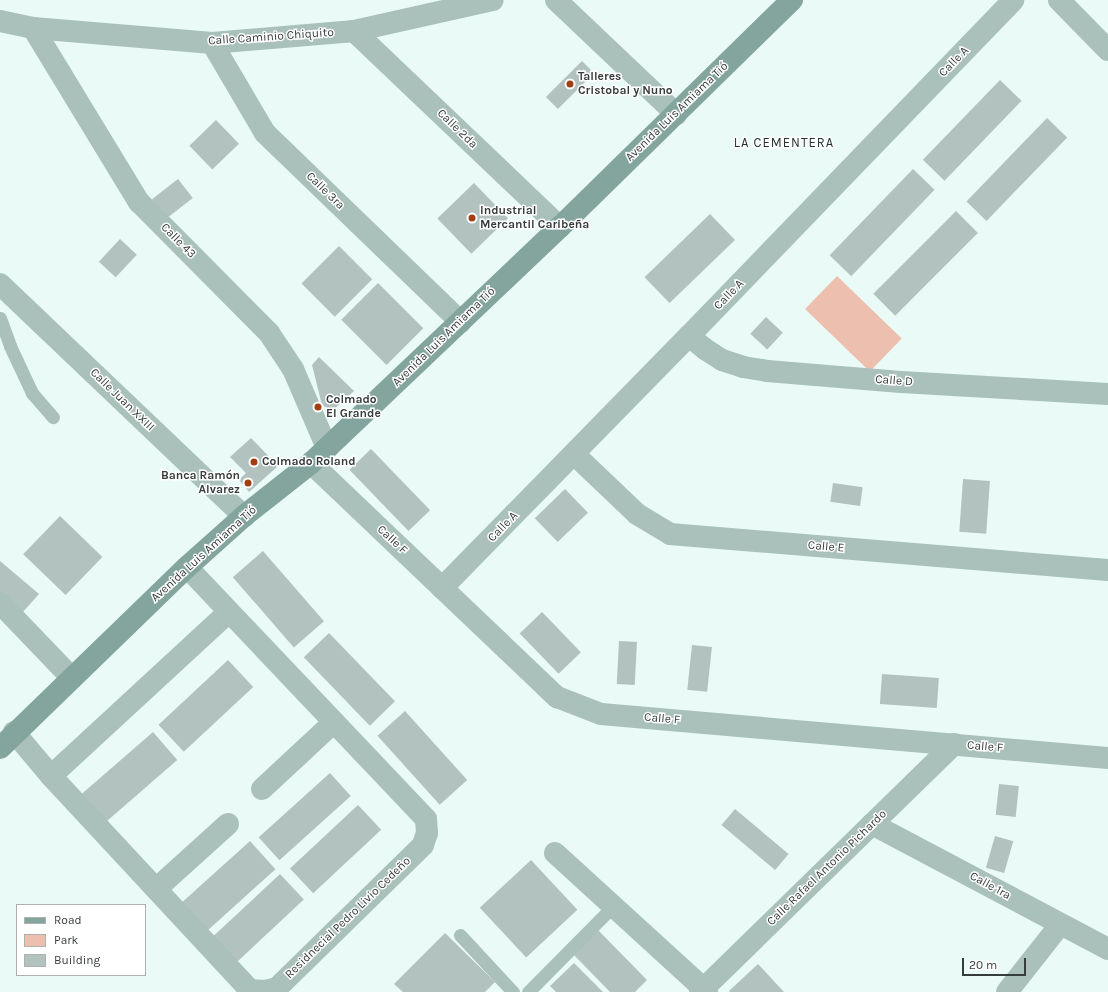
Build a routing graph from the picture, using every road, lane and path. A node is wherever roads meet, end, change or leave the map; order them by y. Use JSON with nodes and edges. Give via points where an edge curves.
{"nodes":[{"id":1,"x":493,"y":0,"type":"edge"},
{"id":2,"x":556,"y":0,"type":"edge"},
{"id":3,"x":792,"y":0,"type":"edge"},
{"id":4,"x":1014,"y":0,"type":"edge"},
{"id":5,"x":1059,"y":0,"type":"edge"},
{"id":6,"x":0,"y":21,"type":"edge"},
{"id":7,"x":33,"y":28,"type":"junction"},
{"id":8,"x":354,"y":31,"type":"junction"},
{"id":9,"x":212,"y":43,"type":"junction"},
{"id":10,"x":1108,"y":50,"type":"edge"},
{"id":11,"x":676,"y":114,"type":"junction"},
{"id":12,"x":560,"y":227,"type":"junction"},
{"id":13,"x":2,"y":292,"type":"edge"},
{"id":14,"x":0,"y":318,"type":"edge"},
{"id":15,"x":461,"y":322,"type":"junction"},
{"id":16,"x":689,"y":336,"type":"junction"},
{"id":17,"x":1108,"y":394,"type":"edge"},
{"id":18,"x":53,"y":417,"type":"dead end"},
{"id":19,"x":327,"y":448,"type":"junction"},
{"id":20,"x":574,"y":454,"type":"junction"},
{"id":21,"x":311,"y":463,"type":"junction"},
{"id":22,"x":244,"y":516,"type":"junction"},
{"id":23,"x":187,"y":567,"type":"junction"},
{"id":24,"x":1108,"y":570,"type":"edge"},
{"id":25,"x":442,"y":588,"type":"junction"},
{"id":26,"x":0,"y":603,"type":"edge"},
{"id":27,"x":229,"y":612,"type":"junction"},
{"id":28,"x":72,"y":678,"type":"junction"},
{"id":29,"x":334,"y":722,"type":"junction"},
{"id":30,"x":7,"y":740,"type":"edge"},
{"id":31,"x":954,"y":744,"type":"junction"},
{"id":32,"x":1108,"y":758,"type":"edge"},
{"id":33,"x":51,"y":776,"type":"junction"},
{"id":34,"x":262,"y":789,"type":"dead end"},
{"id":35,"x":228,"y":824,"type":"dead end"},
{"id":36,"x":872,"y":824,"type":"junction"},
{"id":37,"x":555,"y":853,"type":"dead end"},
{"id":38,"x":156,"y":889,"type":"junction"},
{"id":39,"x":612,"y":907,"type":"junction"},
{"id":40,"x":1060,"y":925,"type":"junction"},
{"id":41,"x":460,"y":935,"type":"dead end"},
{"id":42,"x":1108,"y":949,"type":"edge"},
{"id":43,"x":703,"y":991,"type":"edge"},
{"id":44,"x":513,"y":992,"type":"edge"},
{"id":45,"x":528,"y":992,"type":"edge"},
{"id":46,"x":1007,"y":992,"type":"edge"}],
"edges":[{"from":1,"to":8,"type":"street","name":"Calle Caminio Chiquito"},
{"from":2,"to":11,"type":"street"},
{"from":3,"to":11,"type":"main road","name":"Avenida Luis Amiama Tió"},
{"from":4,"to":16,"type":"street","name":"Calle A"},
{"from":5,"to":10,"type":"street"},
{"from":6,"to":7,"type":"street","name":"Calle Caminio Chiquito"},
{"from":7,"to":9,"type":"street","name":"Calle Caminio Chiquito"},
{"from":7,"to":19,"type":"street","name":"Calle 43","via":[[139,202],[269,333],[293,369]]},
{"from":8,"to":9,"type":"street","name":"Calle Caminio Chiquito"},
{"from":8,"to":12,"type":"street","name":"Calle 2da"},
{"from":9,"to":15,"type":"street","name":"Calle 3ra","via":[[265,133]]},
{"from":11,"to":12,"type":"main road","name":"Avenida Luis Amiama Tió"},
{"from":12,"to":15,"type":"main road","name":"Avenida Luis Amiama Tió"},
{"from":13,"to":22,"type":"street","name":"Calle Juan XXIII"},
{"from":14,"to":18,"type":"lane","via":[[32,393]]},
{"from":15,"to":19,"type":"main road","name":"Avenida Luis Amiama Tió"},
{"from":16,"to":17,"type":"street","name":"Calle D","via":[[722,360],[767,372]]},
{"from":16,"to":20,"type":"street","name":"Calle A"},
{"from":19,"to":21,"type":"main road","name":"Avenida Luis Amiama Tió"},
{"from":20,"to":24,"type":"street","name":"Calle E","via":[[637,514],[670,534]]},
{"from":20,"to":25,"type":"street","name":"Calle A"},
{"from":21,"to":22,"type":"main road","name":"Avenida Luis Amiama Tió"},
{"from":21,"to":25,"type":"street","name":"Calle F"},
{"from":22,"to":23,"type":"main road","name":"Avenida Luis Amiama Tió"},
{"from":23,"to":27,"type":"street","name":"Residnecial Pedro Livio Cedeño"},
{"from":23,"to":28,"type":"main road","name":"Avenida Luis Amiama Tió"},
{"from":25,"to":31,"type":"street","name":"Calle F","via":[[557,697],[601,714]]},
{"from":26,"to":28,"type":"street"},
{"from":27,"to":29,"type":"street","name":"Residnecial Pedro Livio Cedeño"},
{"from":27,"to":33,"type":"street"},
{"from":28,"to":30,"type":"main road","name":"Avenida Luis Amiama Tió"},
{"from":29,"to":34,"type":"street"},
{"from":29,"to":38,"type":"street","name":"Residnecial Pedro Livio Cedeño","via":[[426,819],[427,833],[423,845],[277,988],[264,991],[250,990]]},
{"from":30,"to":33,"type":"street","name":"Residnecial Pedro Livio Cedeño"},
{"from":31,"to":32,"type":"street","name":"Calle F"},
{"from":31,"to":36,"type":"street","name":"Calle Rafael Antonio Pichardo"},
{"from":33,"to":38,"type":"street","name":"Residnecial Pedro Livio Cedeño"},
{"from":35,"to":38,"type":"street"},
{"from":36,"to":40,"type":"street","name":"Calle 1ra"},
{"from":36,"to":43,"type":"street","name":"Calle Rafael Antonio Pichardo"},
{"from":37,"to":39,"type":"street"},
{"from":39,"to":43,"type":"street"},
{"from":39,"to":45,"type":"lane"},
{"from":40,"to":42,"type":"street","name":"Calle 1ra"},
{"from":40,"to":46,"type":"street"},
{"from":41,"to":44,"type":"lane"}]}
